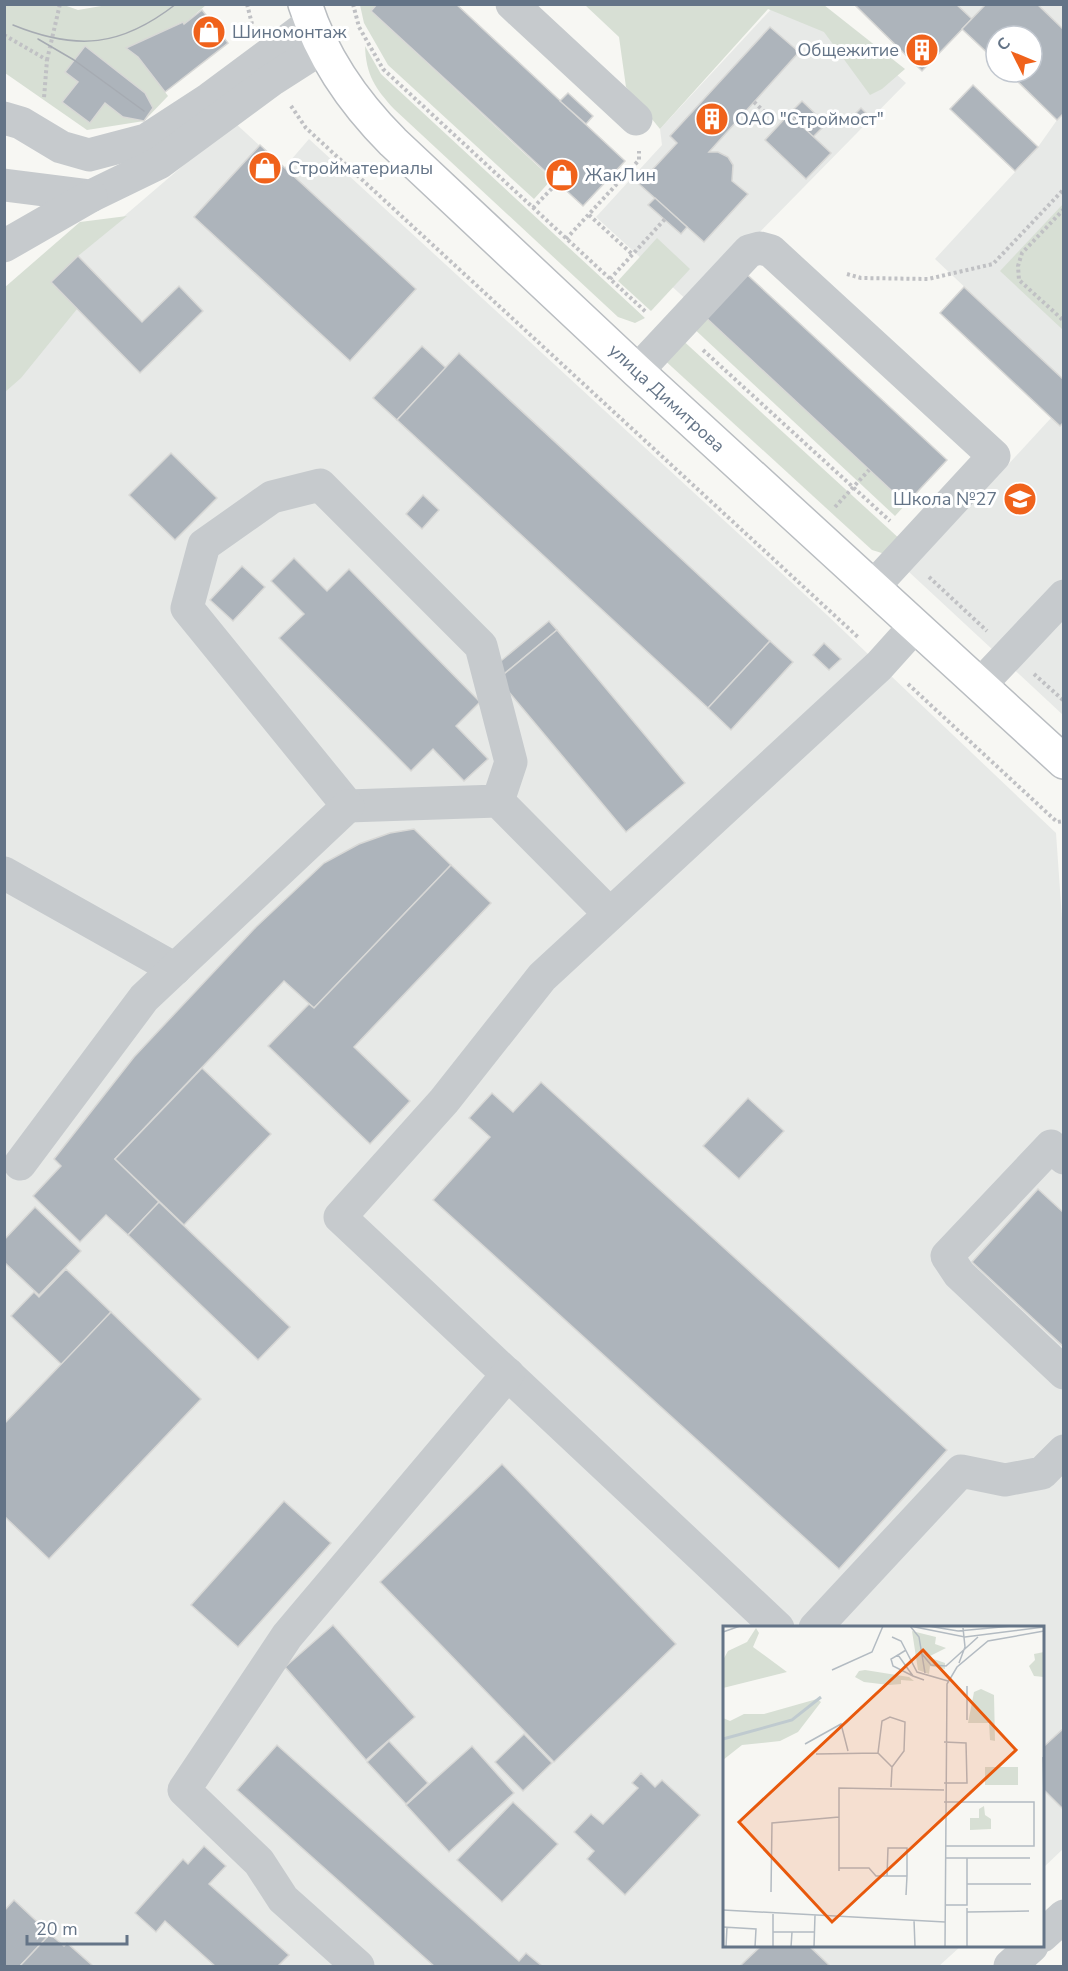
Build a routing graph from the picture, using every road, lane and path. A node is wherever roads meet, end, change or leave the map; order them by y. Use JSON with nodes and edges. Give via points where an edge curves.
{"nodes":[{"id":1,"x":60,"y":4,"type":"edge"},
{"id":2,"x":247,"y":4,"type":"edge"},
{"id":3,"x":353,"y":4,"type":"edge"},
{"id":4,"x":512,"y":4,"type":"edge"},
{"id":5,"x":313,"y":25,"type":"edge"},
{"id":6,"x":4,"y":36,"type":"edge"},
{"id":7,"x":47,"y":60,"type":"junction"},
{"id":8,"x":268,"y":69,"type":"junction"},
{"id":9,"x":754,"y":102,"type":"dead end"},
{"id":10,"x":770,"y":117,"type":"dead end"},
{"id":11,"x":4,"y":118,"type":"edge"},
{"id":12,"x":636,"y":119,"type":"joint"},
{"id":13,"x":41,"y":135,"type":"junction"},
{"id":14,"x":557,"y":183,"type":"dead end"},
{"id":15,"x":4,"y":185,"type":"edge"},
{"id":16,"x":1064,"y":189,"type":"edge"},
{"id":17,"x":91,"y":195,"type":"junction"},
{"id":18,"x":533,"y":208,"type":"junction"},
{"id":19,"x":1064,"y":209,"type":"edge"},
{"id":20,"x":588,"y":215,"type":"junction"},
{"id":21,"x":665,"y":219,"type":"dead end"},
{"id":22,"x":566,"y":238,"type":"junction"},
{"id":23,"x":4,"y":246,"type":"edge"},
{"id":24,"x":632,"y":255,"type":"junction"},
{"id":25,"x":839,"y":272,"type":"dead end"},
{"id":26,"x":610,"y":279,"type":"junction"},
{"id":27,"x":1064,"y":321,"type":"edge"},
{"id":28,"x":674,"y":331,"type":"junction"},
{"id":29,"x":637,"y":371,"type":"junction"},
{"id":30,"x":870,"y":470,"type":"dead end"},
{"id":31,"x":853,"y":488,"type":"junction"},
{"id":32,"x":831,"y":512,"type":"dead end"},
{"id":33,"x":909,"y":548,"type":"junction"},
{"id":34,"x":873,"y":587,"type":"junction"},
{"id":35,"x":1064,"y":596,"type":"edge"},
{"id":36,"x":915,"y":626,"type":"junction"},
{"id":37,"x":1011,"y":652,"type":"junction"},
{"id":38,"x":883,"y":661,"type":"junction"},
{"id":39,"x":980,"y":685,"type":"junction"},
{"id":40,"x":1064,"y":701,"type":"edge"},
{"id":41,"x":1064,"y":762,"type":"edge"},
{"id":42,"x":498,"y":801,"type":"junction"},
{"id":43,"x":348,"y":806,"type":"junction"},
{"id":44,"x":1064,"y":821,"type":"edge"},
{"id":45,"x":4,"y":873,"type":"edge"},
{"id":46,"x":610,"y":914,"type":"junction"},
{"id":47,"x":175,"y":969,"type":"junction"},
{"id":48,"x":1064,"y":1158,"type":"edge"},
{"id":49,"x":20,"y":1164,"type":"dead end"},
{"id":50,"x":1064,"y":1373,"type":"edge"},
{"id":51,"x":508,"y":1374,"type":"junction"},
{"id":52,"x":1064,"y":1450,"type":"edge"},
{"id":53,"x":776,"y":1626,"type":"edge"},
{"id":54,"x":817,"y":1626,"type":"edge"},
{"id":55,"x":1064,"y":1916,"type":"edge"},
{"id":56,"x":1044,"y":1934,"type":"edge"},
{"id":57,"x":1031,"y":1947,"type":"edge"},
{"id":58,"x":358,"y":1966,"type":"edge"},
{"id":59,"x":1010,"y":1966,"type":"edge"}],
"edges":[{"from":1,"to":7,"type":"path"},
{"from":2,"to":8,"type":"path"},
{"from":3,"to":18,"type":"path","via":[[359,27],[383,69]]},
{"from":4,"to":12,"type":"street"},
{"from":5,"to":8,"type":"street"},
{"from":5,"to":29,"type":"main road","name":"улица Димитрова","via":[[348,90],[367,116]]},
{"from":6,"to":7,"type":"path"},
{"from":7,"to":13,"type":"path"},
{"from":8,"to":13,"type":"street","via":[[209,99],[146,140],[89,155]]},
{"from":8,"to":17,"type":"street","via":[[159,163]]},
{"from":8,"to":38,"type":"path","via":[[306,128]]},
{"from":9,"to":10,"type":"path"},
{"from":11,"to":13,"type":"street"},
{"from":12,"to":20,"type":"path","via":[[639,159]]},
{"from":14,"to":18,"type":"path"},
{"from":15,"to":17,"type":"street"},
{"from":16,"to":25,"type":"path","via":[[993,264],[928,279],[861,278]]},
{"from":17,"to":23,"type":"street"},
{"from":18,"to":22,"type":"path"},
{"from":19,"to":27,"type":"path","via":[[1022,253],[1018,267],[1019,280]]},
{"from":20,"to":22,"type":"path"},
{"from":20,"to":24,"type":"path"},
{"from":21,"to":24,"type":"path"},
{"from":22,"to":26,"type":"path"},
{"from":24,"to":26,"type":"path"},
{"from":26,"to":28,"type":"path"},
{"from":28,"to":29,"type":"street"},
{"from":28,"to":31,"type":"path"},
{"from":28,"to":33,"type":"street","via":[[749,251],[771,251],[994,456]]},
{"from":29,"to":34,"type":"main road","name":"улица Димитрова"},
{"from":30,"to":31,"type":"path"},
{"from":31,"to":32,"type":"path"},
{"from":31,"to":33,"type":"path"},
{"from":33,"to":34,"type":"street"},
{"from":33,"to":37,"type":"path"},
{"from":34,"to":36,"type":"main road","name":"улица Димитрова"},
{"from":35,"to":37,"type":"street"},
{"from":36,"to":38,"type":"street"},
{"from":36,"to":39,"type":"main road","name":"улица Димитрова"},
{"from":37,"to":39,"type":"street"},
{"from":37,"to":40,"type":"path"},
{"from":38,"to":44,"type":"path","via":[[1057,822]]},
{"from":38,"to":46,"type":"street"},
{"from":39,"to":41,"type":"main road","name":"улица Димитрова"},
{"from":42,"to":43,"type":"street"},
{"from":42,"to":43,"type":"street","via":[[511,762],[481,646],[320,485],[272,497],[204,545],[187,608]]},
{"from":42,"to":46,"type":"street"},
{"from":43,"to":47,"type":"street"},
{"from":45,"to":47,"type":"street"},
{"from":46,"to":51,"type":"street","via":[[542,977],[444,1101],[340,1217]]},
{"from":47,"to":49,"type":"street","via":[[144,998]]},
{"from":48,"to":50,"type":"street","via":[[1051,1146],[947,1256],[959,1274]]},
{"from":51,"to":53,"type":"street"},
{"from":51,"to":58,"type":"street","via":[[287,1636],[184,1790],[259,1862],[284,1899]]},
{"from":52,"to":54,"type":"street","via":[[1042,1473],[1005,1480],[961,1471]]},
{"from":55,"to":56,"type":"street"},
{"from":57,"to":59,"type":"street"}]}
